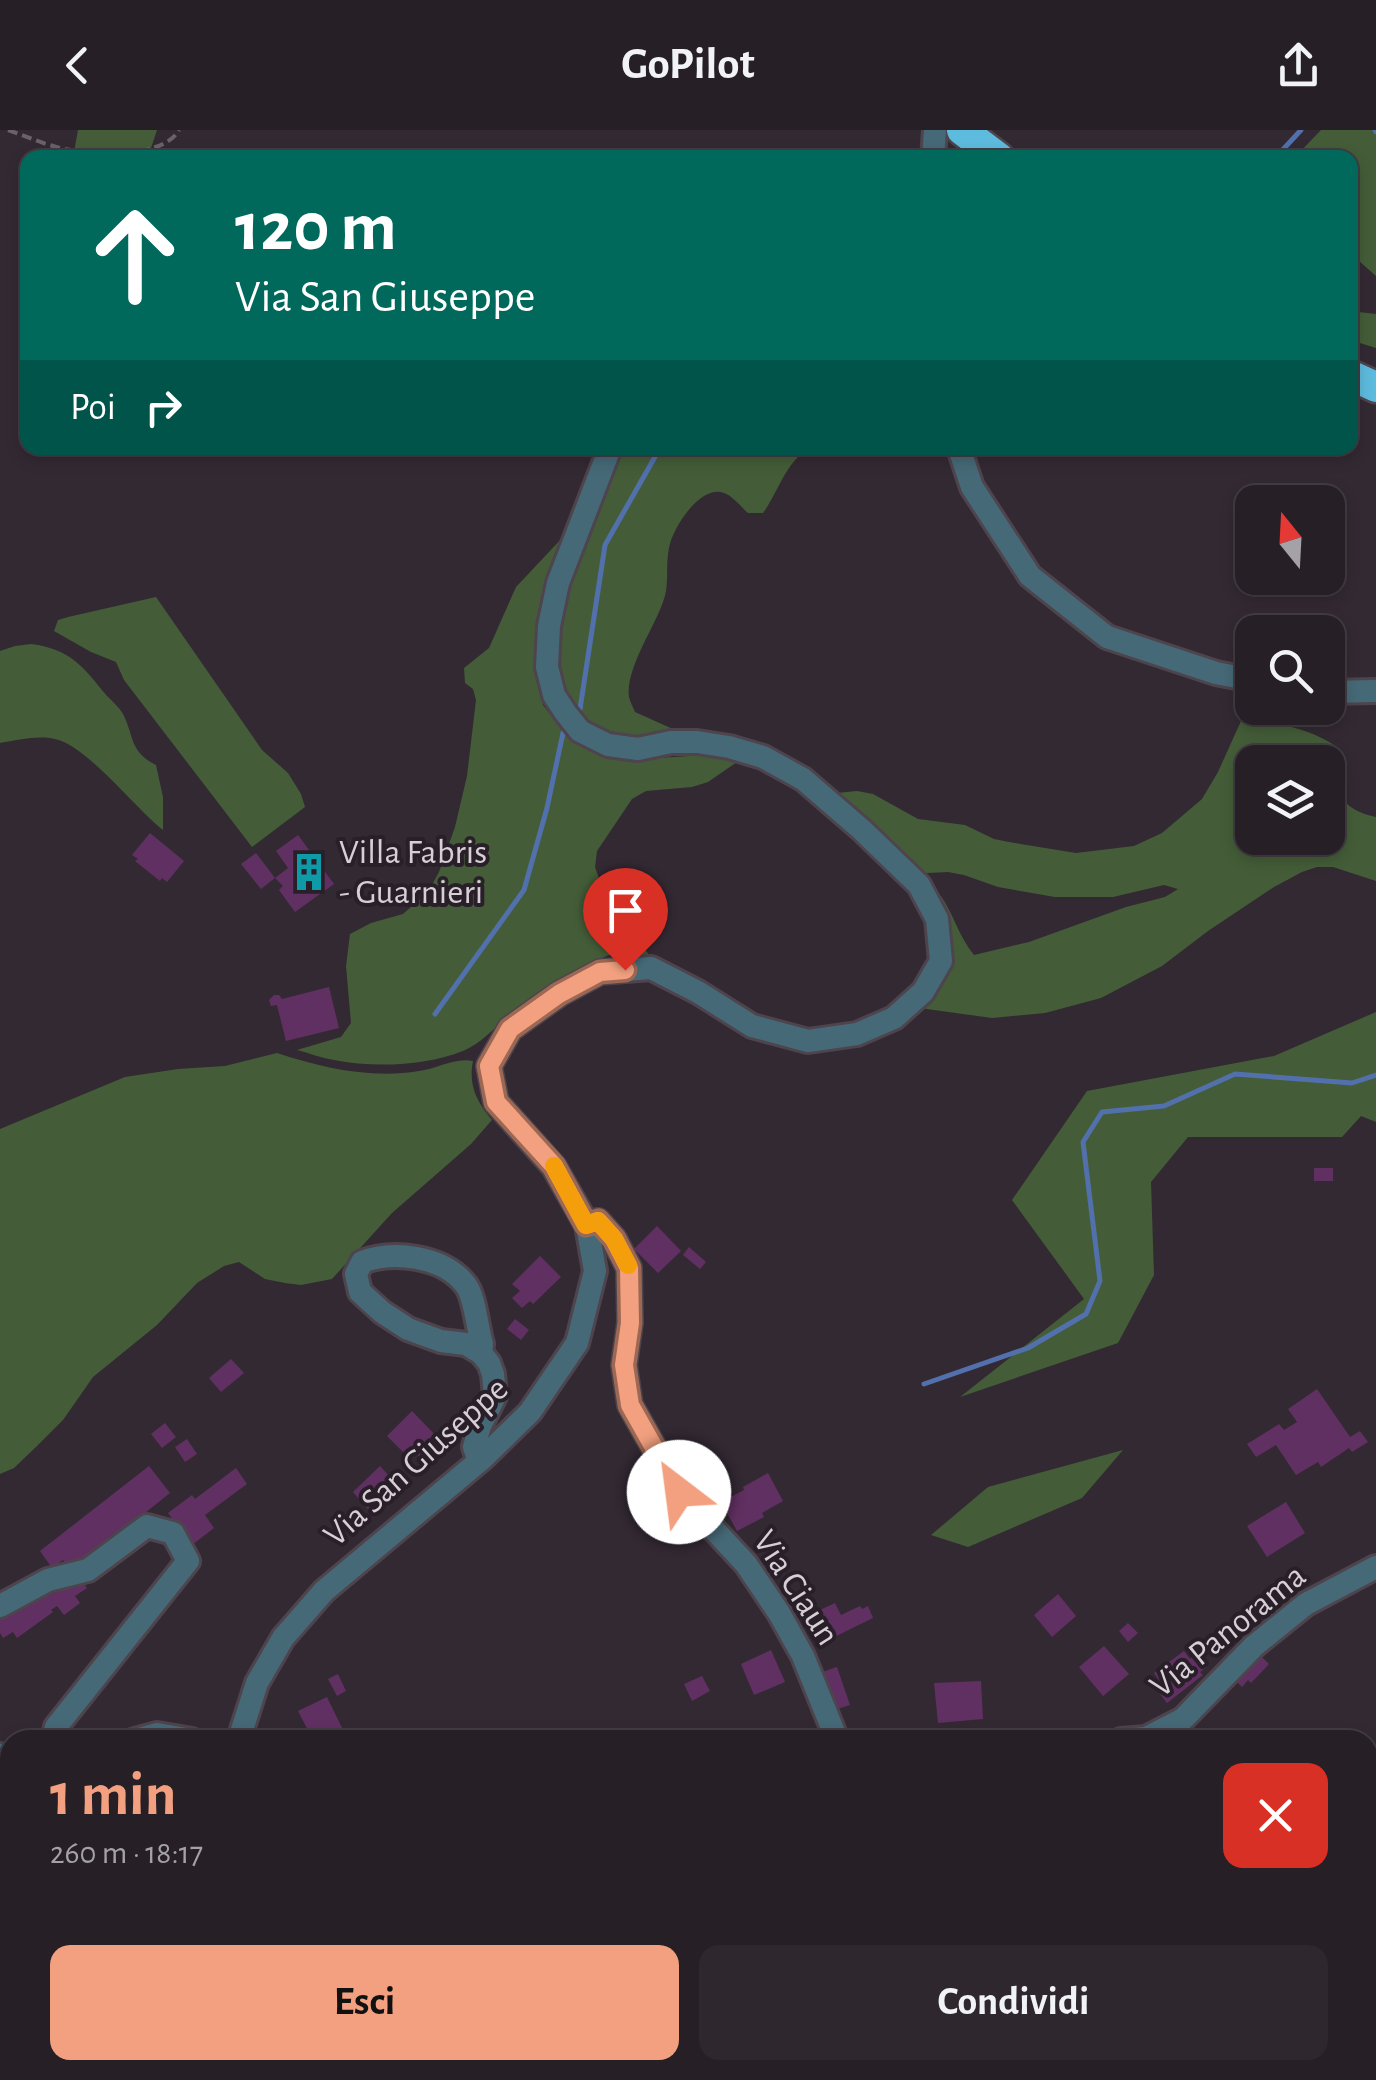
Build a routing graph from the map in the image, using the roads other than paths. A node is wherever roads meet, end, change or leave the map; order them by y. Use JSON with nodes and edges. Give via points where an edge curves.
{"nodes":[{"id":1,"x":941,"y":139,"type":"edge"},
{"id":2,"x":974,"y":150,"type":"edge"},
{"id":3,"x":607,"y":455,"type":"edge"},
{"id":4,"x":961,"y":455,"type":"edge"},
{"id":5,"x":1235,"y":677,"type":"edge"},
{"id":6,"x":1376,"y":691,"type":"edge"},
{"id":7,"x":1345,"y":692,"type":"edge"},
{"id":8,"x":586,"y":1225,"type":"junction"},
{"id":9,"x":482,"y":1353,"type":"junction"},
{"id":10,"x":479,"y":1461,"type":"junction"},
{"id":11,"x":1376,"y":1567,"type":"edge"},
{"id":12,"x":0,"y":1606,"type":"edge"},
{"id":13,"x":56,"y":1730,"type":"edge"},
{"id":14,"x":242,"y":1730,"type":"edge"},
{"id":15,"x":833,"y":1730,"type":"edge"},
{"id":16,"x":1162,"y":1730,"type":"edge"}],
"edges":[{"from":1,"to":2,"type":"highway"},
{"from":3,"to":8,"type":"street","name":"Via San Giuseppe","via":[[548,626],[547,667],[565,712],[580,731],[608,746],[728,747],[802,779],[919,885],[937,919],[941,961],[923,992],[894,1018],[857,1034],[808,1042],[752,1026],[651,968],[600,972],[510,1029],[489,1066],[496,1102],[554,1166]]},
{"from":4,"to":5,"type":"street","via":[[972,487],[1030,576],[1107,637]]},
{"from":6,"to":7,"type":"street"},
{"from":8,"to":10,"type":"street","name":"Via San Giuseppe","via":[[595,1271],[576,1343],[530,1412]]},
{"from":8,"to":15,"type":"street","name":"Via Ciaun","via":[[598,1221],[629,1268],[624,1365],[630,1405],[679,1492],[746,1564],[779,1613]]},
{"from":9,"to":9,"type":"street","via":[[466,1285],[432,1262],[394,1255],[362,1262],[356,1274],[360,1292],[382,1312],[408,1330]]},
{"from":9,"to":10,"type":"street","via":[[494,1396],[474,1447]]},
{"from":10,"to":14,"type":"street","name":"Via San Giuseppe","via":[[324,1591],[293,1626],[257,1682]]},
{"from":11,"to":16,"type":"street","name":"Via Panorama","via":[[1306,1604],[1183,1719]]},
{"from":12,"to":13,"type":"street","via":[[48,1580],[88,1570],[147,1526],[173,1533],[184,1552],[188,1561]]}]}
